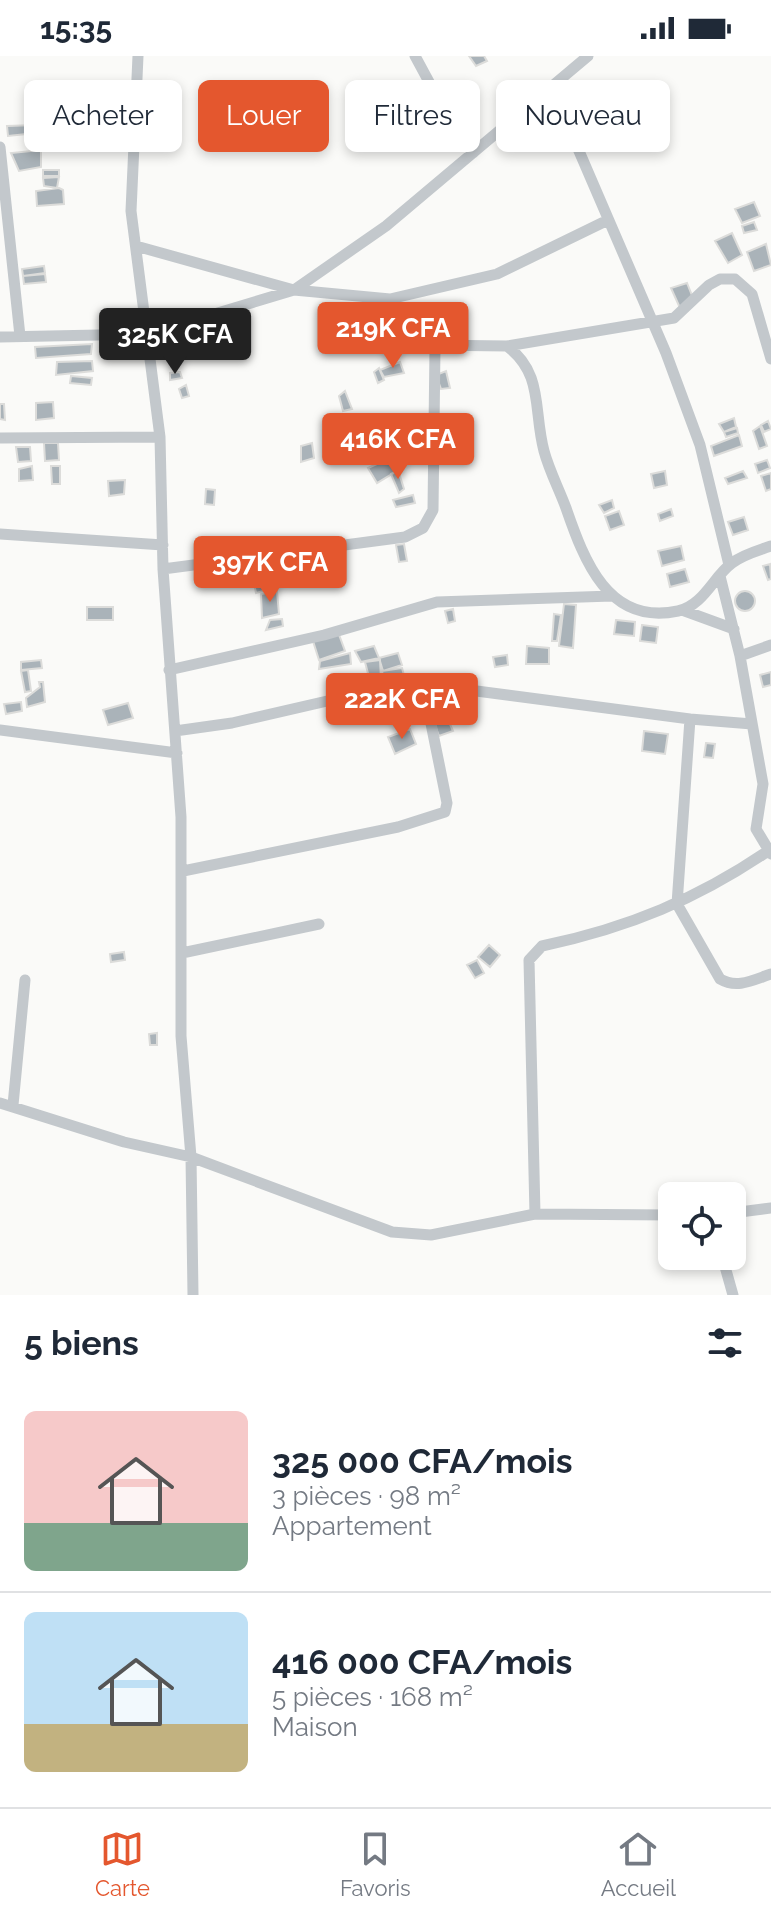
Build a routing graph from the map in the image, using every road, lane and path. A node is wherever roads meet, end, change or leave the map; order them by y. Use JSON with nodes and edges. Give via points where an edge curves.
{"nodes":[{"id":1,"x":138,"y":56,"type":"edge"},
{"id":2,"x":415,"y":56,"type":"edge"},
{"id":3,"x":588,"y":56,"type":"edge"},
{"id":4,"x":558,"y":80,"type":"edge"},
{"id":5,"x":496,"y":133,"type":"edge"},
{"id":6,"x":0,"y":147,"type":"edge"},
{"id":7,"x":579,"y":152,"type":"edge"},
{"id":8,"x":473,"y":153,"type":"junction"},
{"id":9,"x":608,"y":220,"type":"junction"},
{"id":10,"x":136,"y":246,"type":"junction"},
{"id":11,"x":294,"y":290,"type":"junction"},
{"id":12,"x":390,"y":299,"type":"junction"},
{"id":13,"x":654,"y":323,"type":"junction"},
{"id":14,"x":148,"y":334,"type":"junction"},
{"id":15,"x":20,"y":336,"type":"junction"},
{"id":16,"x":0,"y":337,"type":"edge"},
{"id":17,"x":507,"y":346,"type":"junction"},
{"id":18,"x":435,"y":347,"type":"junction"},
{"id":19,"x":771,"y":359,"type":"edge"},
{"id":20,"x":160,"y":437,"type":"junction"},
{"id":21,"x":0,"y":438,"type":"edge"},
{"id":22,"x":0,"y":534,"type":"edge"},
{"id":23,"x":163,"y":545,"type":"junction"},
{"id":24,"x":771,"y":546,"type":"edge"},
{"id":25,"x":729,"y":565,"type":"junction"},
{"id":26,"x":163,"y":569,"type":"junction"},
{"id":27,"x":720,"y":576,"type":"junction"},
{"id":28,"x":612,"y":596,"type":"junction"},
{"id":29,"x":682,"y":610,"type":"junction"},
{"id":30,"x":734,"y":629,"type":"junction"},
{"id":31,"x":771,"y":645,"type":"edge"},
{"id":32,"x":740,"y":656,"type":"junction"},
{"id":33,"x":169,"y":670,"type":"junction"},
{"id":34,"x":423,"y":684,"type":"junction"},
{"id":35,"x":690,"y":719,"type":"junction"},
{"id":36,"x":752,"y":724,"type":"junction"},
{"id":37,"x":0,"y":730,"type":"edge"},
{"id":38,"x":175,"y":731,"type":"junction"},
{"id":39,"x":177,"y":753,"type":"junction"},
{"id":40,"x":770,"y":852,"type":"edge"},
{"id":41,"x":183,"y":871,"type":"junction"},
{"id":42,"x":677,"y":904,"type":"junction"},
{"id":43,"x":319,"y":924,"type":"dead end"},
{"id":44,"x":182,"y":953,"type":"junction"},
{"id":45,"x":771,"y":974,"type":"edge"},
{"id":46,"x":25,"y":980,"type":"dead end"},
{"id":47,"x":0,"y":1103,"type":"edge"},
{"id":48,"x":13,"y":1105,"type":"junction"},
{"id":49,"x":191,"y":1157,"type":"junction"},
{"id":50,"x":771,"y":1208,"type":"edge"},
{"id":51,"x":746,"y":1211,"type":"edge"},
{"id":52,"x":535,"y":1214,"type":"junction"},
{"id":53,"x":658,"y":1215,"type":"edge"},
{"id":54,"x":726,"y":1270,"type":"edge"},
{"id":55,"x":193,"y":1295,"type":"edge"},
{"id":56,"x":733,"y":1295,"type":"edge"}],
"edges":[{"from":1,"to":10,"type":"street","via":[[131,198]]},
{"from":2,"to":8,"type":"street"},
{"from":3,"to":4,"type":"street"},
{"from":5,"to":8,"type":"street"},
{"from":6,"to":15,"type":"street"},
{"from":7,"to":9,"type":"street"},
{"from":8,"to":11,"type":"street","via":[[386,226]]},
{"from":9,"to":12,"type":"street","via":[[497,274]]},
{"from":9,"to":13,"type":"street"},
{"from":10,"to":11,"type":"street"},
{"from":10,"to":14,"type":"street"},
{"from":11,"to":12,"type":"street"},
{"from":11,"to":14,"type":"street"},
{"from":12,"to":18,"type":"street","via":[[418,340]]},
{"from":13,"to":17,"type":"street"},
{"from":13,"to":19,"type":"street","via":[[674,318],[720,279],[735,279],[752,294]]},
{"from":13,"to":25,"type":"street","via":[[700,445]]},
{"from":14,"to":15,"type":"street"},
{"from":14,"to":20,"type":"street"},
{"from":15,"to":16,"type":"street"},
{"from":17,"to":18,"type":"street"},
{"from":17,"to":28,"type":"street","via":[[529,368],[544,453],[577,545]]},
{"from":18,"to":26,"type":"street","via":[[433,510],[423,528],[405,537]]},
{"from":20,"to":21,"type":"street"},
{"from":20,"to":23,"type":"street"},
{"from":22,"to":23,"type":"street"},
{"from":23,"to":26,"type":"street"},
{"from":24,"to":25,"type":"street"},
{"from":25,"to":27,"type":"street"},
{"from":26,"to":33,"type":"street"},
{"from":27,"to":29,"type":"street"},
{"from":27,"to":30,"type":"street"},
{"from":28,"to":29,"type":"street","via":[[656,613]]},
{"from":28,"to":33,"type":"street","via":[[437,602],[324,635]]},
{"from":29,"to":30,"type":"street"},
{"from":30,"to":32,"type":"street"},
{"from":31,"to":32,"type":"street"},
{"from":32,"to":36,"type":"street"},
{"from":33,"to":38,"type":"street"},
{"from":34,"to":35,"type":"street"},
{"from":34,"to":38,"type":"street"},
{"from":34,"to":41,"type":"street","via":[[445,812],[398,827]]},
{"from":35,"to":36,"type":"street"},
{"from":35,"to":42,"type":"street"},
{"from":36,"to":40,"type":"street","via":[[763,784],[756,829]]},
{"from":37,"to":39,"type":"street"},
{"from":38,"to":39,"type":"street"},
{"from":39,"to":41,"type":"street"},
{"from":40,"to":42,"type":"street"},
{"from":41,"to":44,"type":"street"},
{"from":42,"to":45,"type":"street","via":[[720,979],[739,984]]},
{"from":42,"to":52,"type":"street","via":[[632,924],[542,946],[529,960]]},
{"from":43,"to":44,"type":"street"},
{"from":44,"to":49,"type":"street","via":[[182,1064]]},
{"from":46,"to":48,"type":"street"},
{"from":47,"to":48,"type":"street"},
{"from":48,"to":49,"type":"street","via":[[124,1142]]},
{"from":49,"to":52,"type":"street","via":[[392,1232],[431,1235]]},
{"from":49,"to":55,"type":"street"},
{"from":50,"to":51,"type":"street"},
{"from":52,"to":53,"type":"street"},
{"from":54,"to":56,"type":"street"}]}
